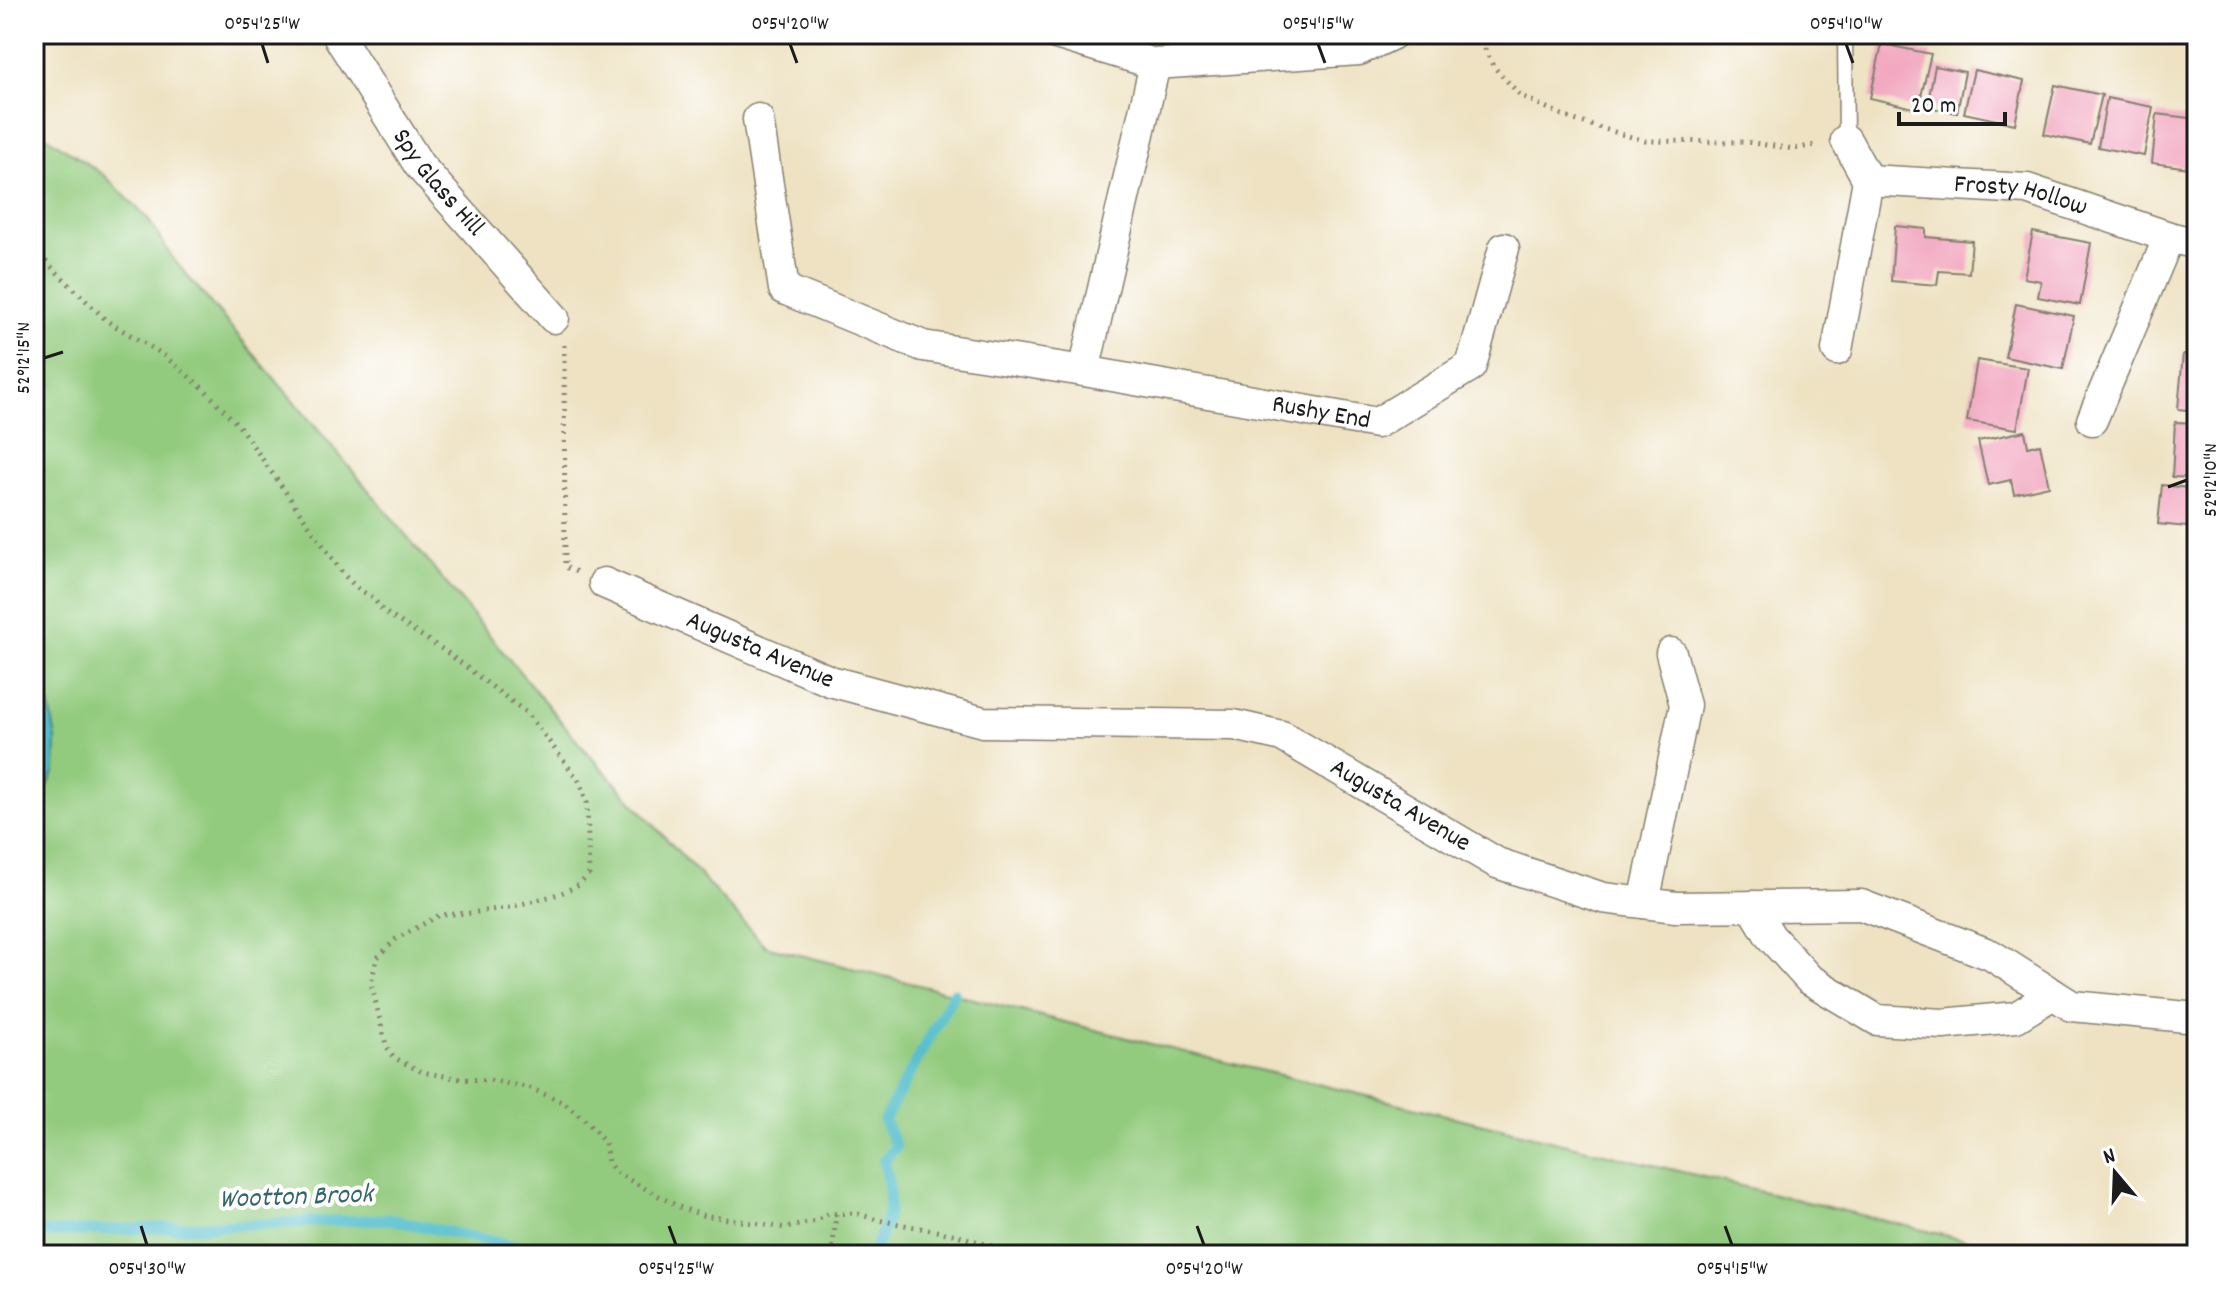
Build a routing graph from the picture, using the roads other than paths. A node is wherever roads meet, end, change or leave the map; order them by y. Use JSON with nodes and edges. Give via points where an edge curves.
{"nodes":[{"id":1,"x":337,"y":34,"type":"edge"},
{"id":2,"x":1056,"y":34,"type":"edge"},
{"id":3,"x":1393,"y":34,"type":"edge"},
{"id":4,"x":1845,"y":34,"type":"edge"},
{"id":5,"x":1356,"y":42,"type":"edge"},
{"id":6,"x":1155,"y":64,"type":"junction"},
{"id":7,"x":758,"y":119,"type":"dead end"},
{"id":8,"x":1846,"y":140,"type":"joint"},
{"id":9,"x":1868,"y":180,"type":"junction"},
{"id":10,"x":2183,"y":240,"type":"edge"},
{"id":11,"x":1504,"y":248,"type":"dead end"},
{"id":12,"x":554,"y":318,"type":"road end"},
{"id":13,"x":1837,"y":350,"type":"dead end"},
{"id":14,"x":1084,"y":371,"type":"junction"},
{"id":15,"x":2092,"y":420,"type":"dead end"},
{"id":16,"x":604,"y":583,"type":"road end"},
{"id":17,"x":1671,"y":653,"type":"dead end"},
{"id":18,"x":1644,"y":903,"type":"junction"},
{"id":19,"x":1752,"y":906,"type":"junction"},
{"id":20,"x":2053,"y":994,"type":"junction"},
{"id":21,"x":2197,"y":1018,"type":"edge"}],
"edges":[{"from":1,"to":12,"type":"street","name":"Spy Glass Hill","via":[[419,165]]},
{"from":2,"to":6,"type":"street"},
{"from":3,"to":5,"type":"street"},
{"from":4,"to":8,"type":"lane"},
{"from":5,"to":6,"type":"street"},
{"from":6,"to":14,"type":"street"},
{"from":7,"to":14,"type":"street","name":"Rushy End","via":[[784,289],[923,346]]},
{"from":8,"to":9,"type":"street"},
{"from":9,"to":10,"type":"street","name":"Frosty Hollow","via":[[2027,189]]},
{"from":9,"to":13,"type":"street"},
{"from":10,"to":15,"type":"street","name":"Frosty Hollow"},
{"from":11,"to":14,"type":"street","name":"Rushy End","via":[[1471,366],[1377,423]]},
{"from":16,"to":18,"type":"street","name":"Augusta Avenue","via":[[830,681],[983,722],[1234,725],[1282,736],[1497,863],[1603,898]]},
{"from":17,"to":18,"type":"street","via":[[1685,705]]},
{"from":18,"to":19,"type":"street","name":"Augusta Avenue"},
{"from":19,"to":20,"type":"street","name":"Augusta Avenue","via":[[1861,905],[1991,955]]},
{"from":19,"to":20,"type":"street","via":[[1770,936],[1809,979],[1877,1020],[1943,1024],[2016,1017]]},
{"from":20,"to":21,"type":"street","name":"Augusta Avenue","via":[[2072,1006]]}]}
